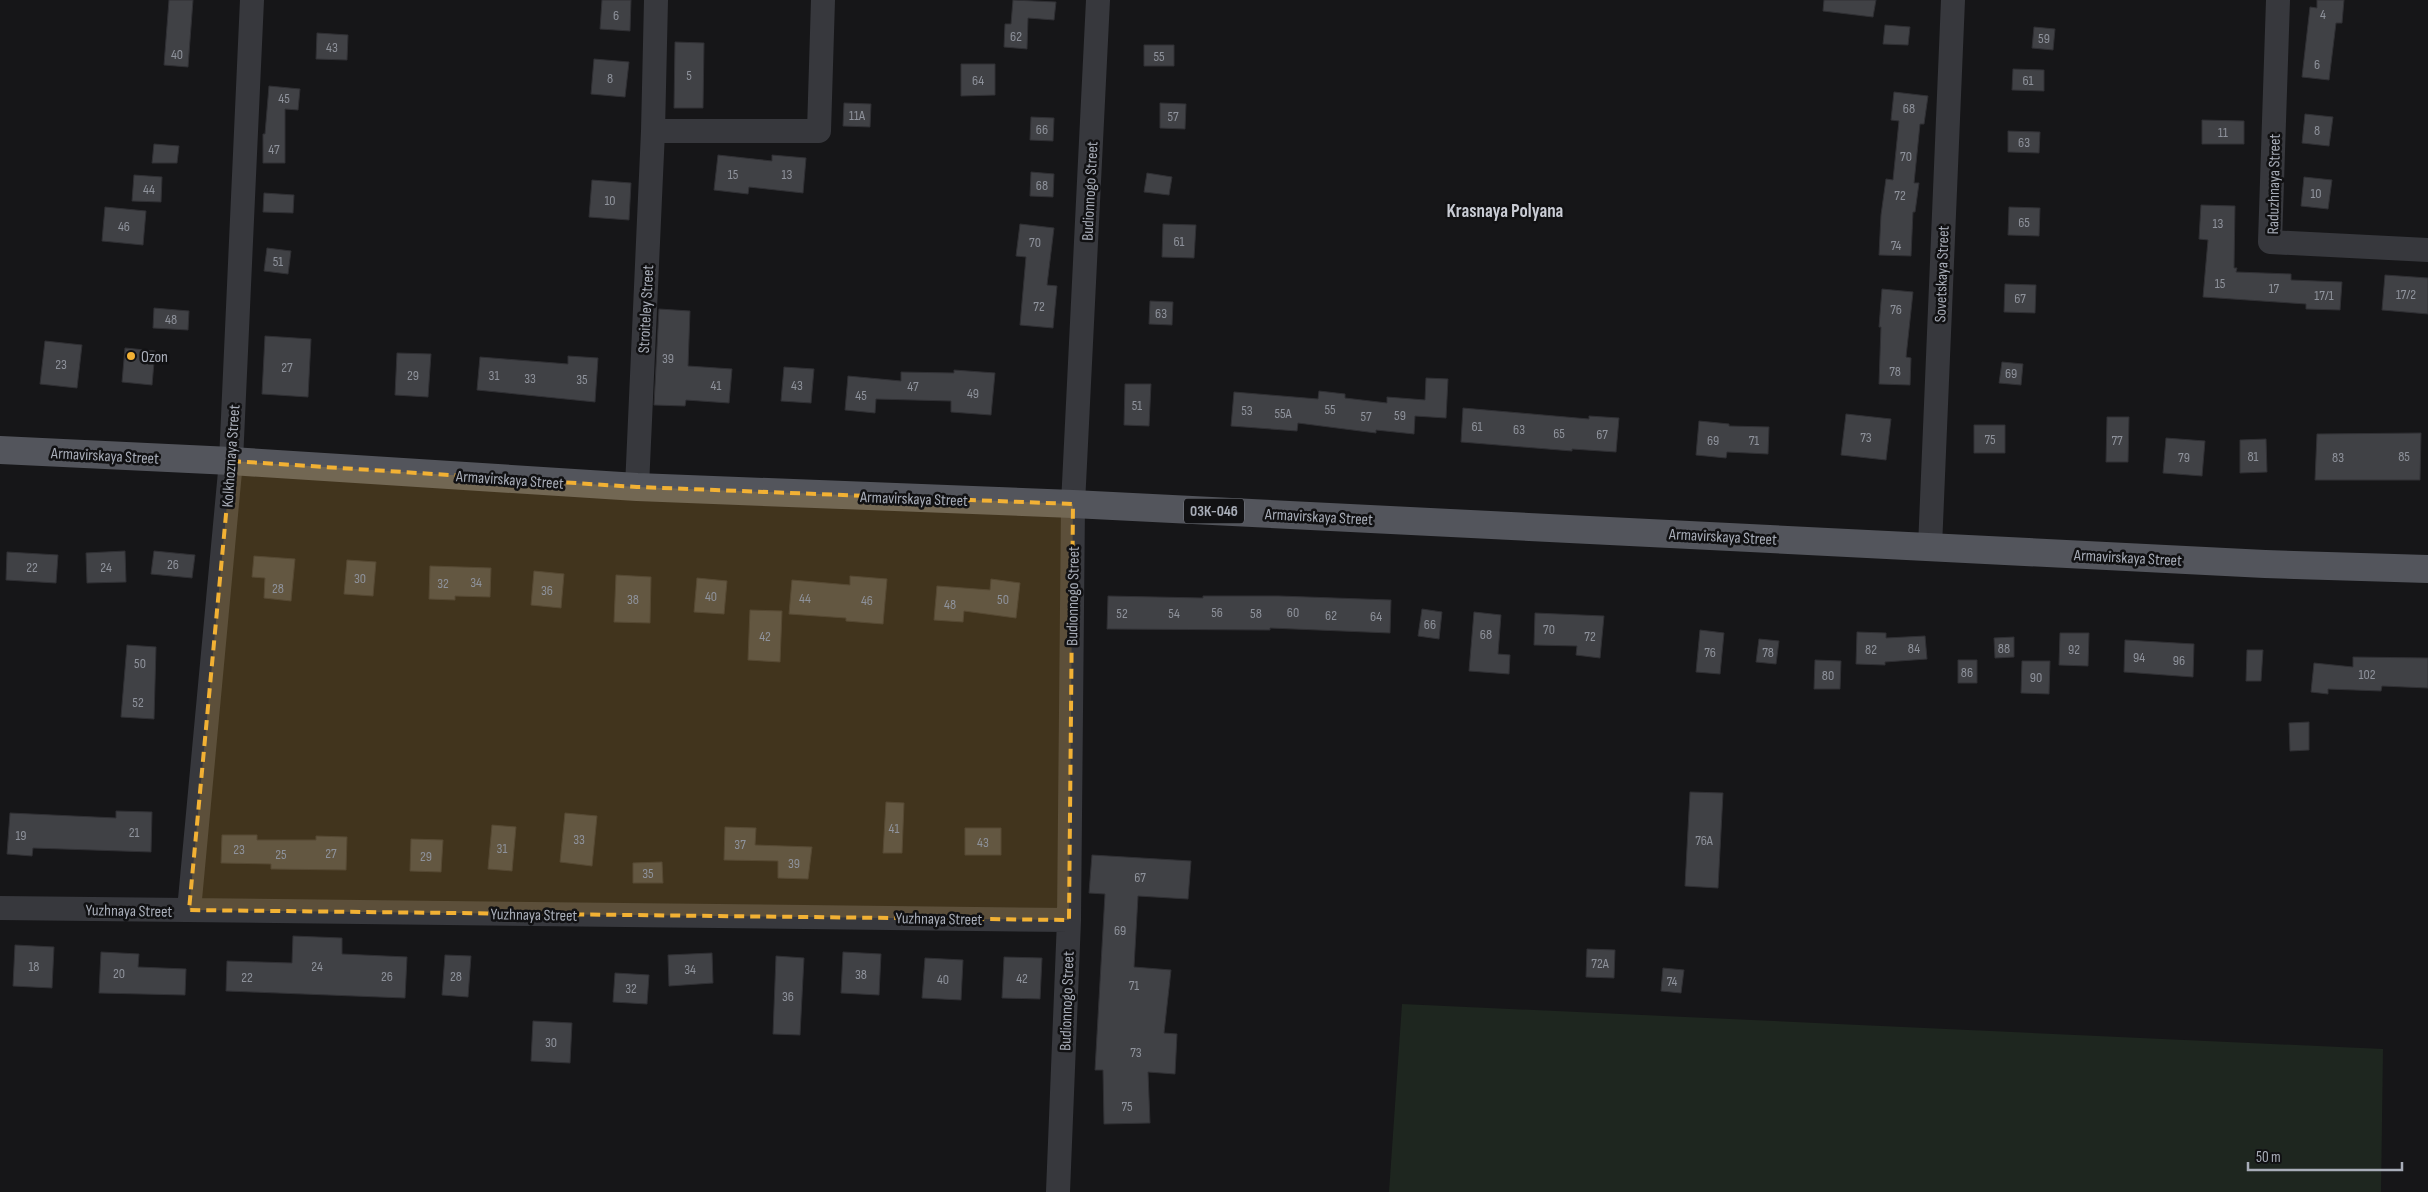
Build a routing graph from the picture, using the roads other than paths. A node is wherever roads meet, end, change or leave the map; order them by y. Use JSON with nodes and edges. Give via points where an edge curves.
{"nodes":[{"id":1,"x":252,"y":0,"type":"edge"},
{"id":2,"x":656,"y":0,"type":"edge"},
{"id":3,"x":823,"y":0,"type":"edge"},
{"id":4,"x":1098,"y":0,"type":"edge"},
{"id":5,"x":1953,"y":0,"type":"edge"},
{"id":6,"x":2278,"y":0,"type":"edge"},
{"id":7,"x":653,"y":131,"type":"junction"},
{"id":8,"x":2428,"y":250,"type":"edge"},
{"id":9,"x":0,"y":450,"type":"edge"},
{"id":10,"x":231,"y":461,"type":"junction"},
{"id":11,"x":637,"y":488,"type":"junction"},
{"id":12,"x":1073,"y":504,"type":"junction"},
{"id":13,"x":1930,"y":547,"type":"junction"},
{"id":14,"x":2428,"y":569,"type":"edge"},
{"id":15,"x":0,"y":908,"type":"edge"},
{"id":16,"x":189,"y":910,"type":"junction"},
{"id":17,"x":1069,"y":920,"type":"junction"},
{"id":18,"x":1058,"y":1192,"type":"edge"}],
"edges":[{"from":1,"to":10,"type":"street","name":"Kolkhoznaya Street"},
{"from":2,"to":7,"type":"street","name":"Stroiteley Street"},
{"from":3,"to":7,"type":"street","via":[[819,131]]},
{"from":4,"to":12,"type":"street","name":"Budionnogo Street"},
{"from":5,"to":13,"type":"street","name":"Sovetskaya Street"},
{"from":6,"to":8,"type":"street","name":"Raduzhnaya Street","via":[[2270,242]]},
{"from":7,"to":11,"type":"street","name":"Stroiteley Street"},
{"from":9,"to":10,"type":"main road","name":"Armavirskaya Street","number":"03К-046"},
{"from":10,"to":11,"type":"main road","name":"Armavirskaya Street","number":"03К-046"},
{"from":10,"to":16,"type":"street","name":"Kolkhoznaya Street"},
{"from":11,"to":12,"type":"main road","name":"Armavirskaya Street","number":"03К-046"},
{"from":12,"to":13,"type":"main road","name":"Armavirskaya Street","number":"03К-046"},
{"from":12,"to":17,"type":"street","name":"Budionnogo Street"},
{"from":13,"to":14,"type":"main road","name":"Armavirskaya Street","number":"03К-046"},
{"from":15,"to":16,"type":"street","name":"Yuzhnaya Street"},
{"from":16,"to":17,"type":"street","name":"Yuzhnaya Street"},
{"from":17,"to":18,"type":"street","name":"Budionnogo Street"}]}
